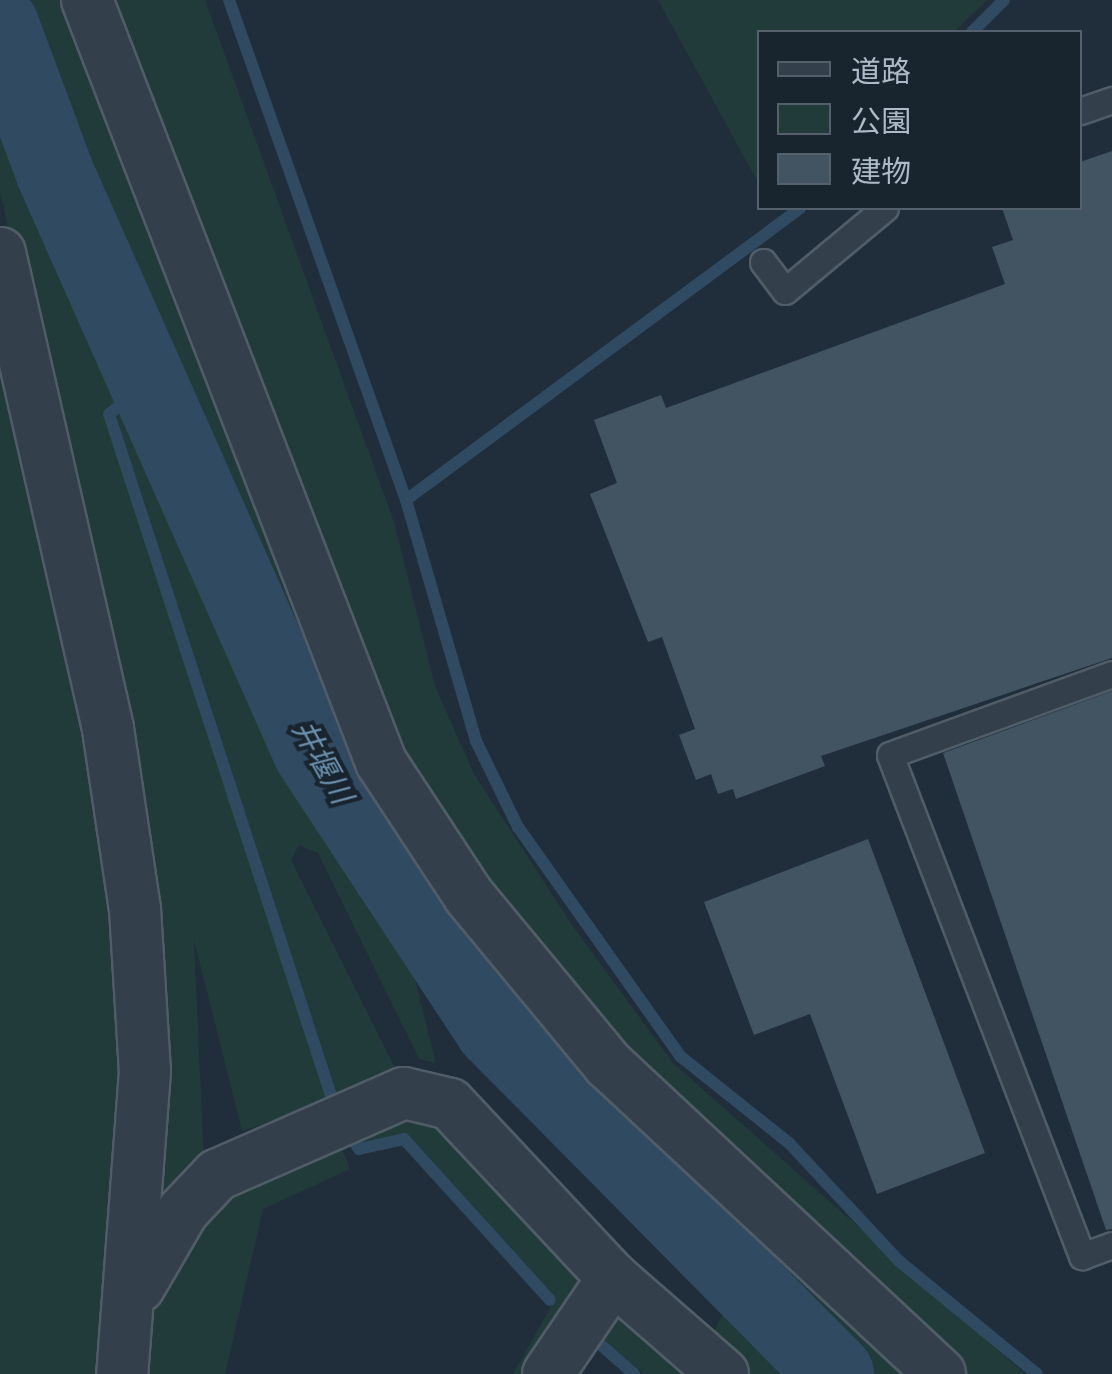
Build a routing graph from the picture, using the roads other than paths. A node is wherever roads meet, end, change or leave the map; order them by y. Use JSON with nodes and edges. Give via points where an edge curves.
{"nodes":[{"id":1,"x":88,"y":0,"type":"edge"},
{"id":2,"x":1112,"y":100,"type":"edge"},
{"id":3,"x":1082,"y":110,"type":"edge"},
{"id":4,"x":883,"y":210,"type":"edge"},
{"id":5,"x":0,"y":252,"type":"edge"},
{"id":6,"x":763,"y":262,"type":"dead end"},
{"id":7,"x":1112,"y":674,"type":"edge"},
{"id":8,"x":1112,"y":1245,"type":"edge"},
{"id":9,"x":613,"y":1278,"type":"junction"},
{"id":10,"x":134,"y":1296,"type":"junction"},
{"id":11,"x":122,"y":1374,"type":"edge"},
{"id":12,"x":548,"y":1374,"type":"edge"},
{"id":13,"x":722,"y":1374,"type":"edge"},
{"id":14,"x":940,"y":1374,"type":"edge"}],
"edges":[{"from":1,"to":14,"type":"street","via":[[381,762],[469,896],[608,1064]]},
{"from":2,"to":3,"type":"lane"},
{"from":4,"to":6,"type":"lane","via":[[785,291]]},
{"from":5,"to":10,"type":"street","via":[[108,728],[136,909],[145,1071]]},
{"from":7,"to":8,"type":"lane","via":[[890,755],[1082,1256]]},
{"from":9,"to":10,"type":"street","via":[[450,1104],[404,1094],[217,1175],[183,1211]]},
{"from":9,"to":12,"type":"street"},
{"from":9,"to":13,"type":"street"},
{"from":10,"to":11,"type":"street"}]}
